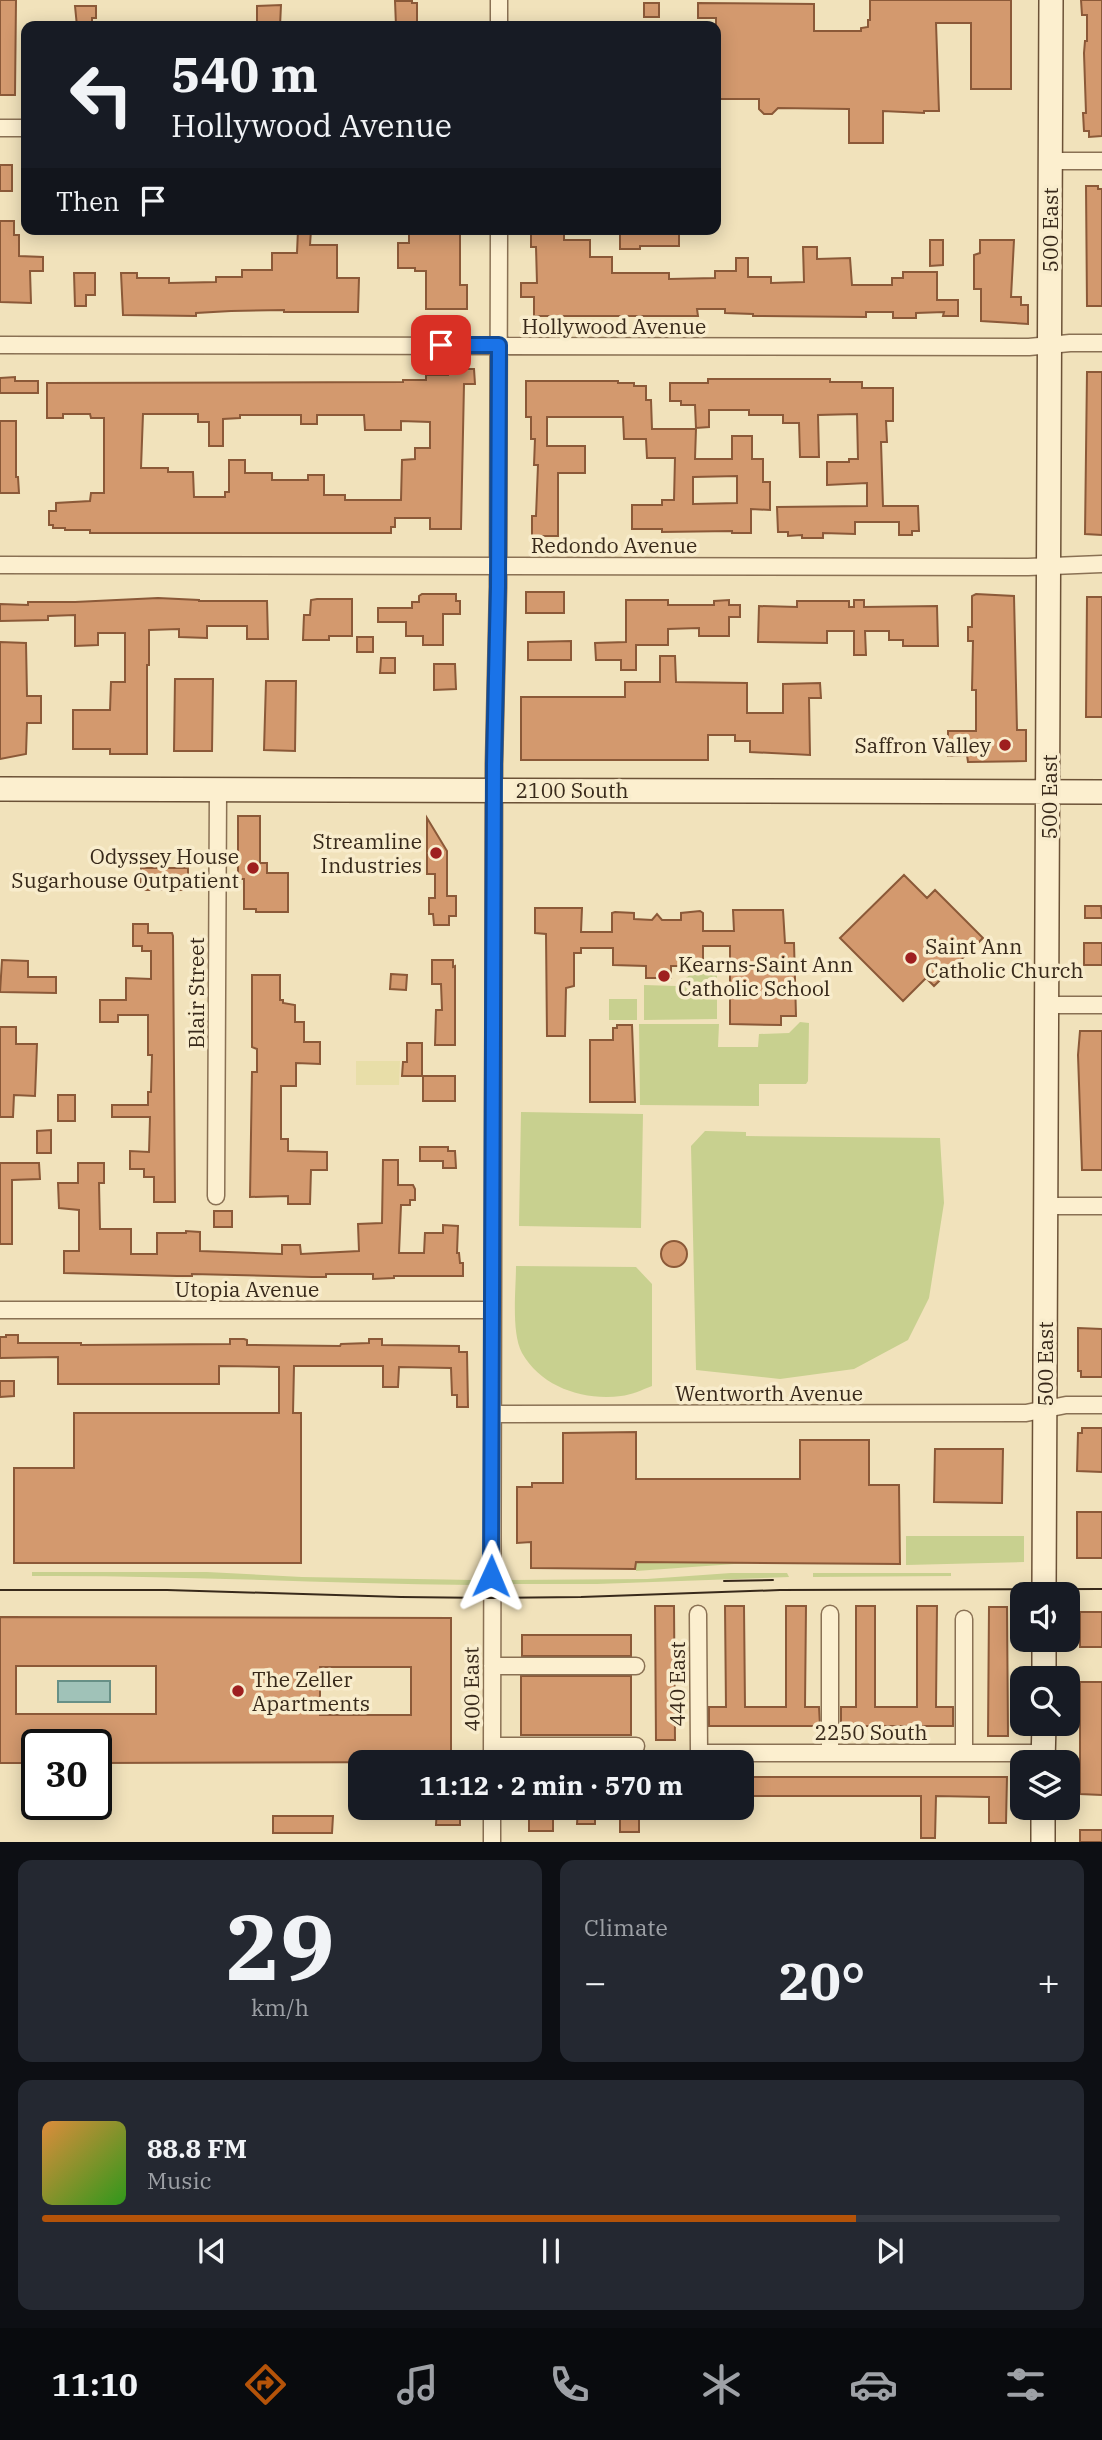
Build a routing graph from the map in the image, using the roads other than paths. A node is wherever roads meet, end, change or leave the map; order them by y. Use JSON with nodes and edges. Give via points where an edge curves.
{"nodes":[{"id":1,"x":499,"y":0,"type":"edge"},
{"id":2,"x":1051,"y":0,"type":"edge"},
{"id":3,"x":499,"y":21,"type":"edge"},
{"id":4,"x":0,"y":128,"type":"edge"},
{"id":5,"x":21,"y":128,"type":"edge"},
{"id":6,"x":1050,"y":161,"type":"junction"},
{"id":7,"x":1102,"y":161,"type":"edge"},
{"id":8,"x":499,"y":235,"type":"edge"},
{"id":9,"x":1102,"y":343,"type":"edge"},
{"id":10,"x":0,"y":345,"type":"edge"},
{"id":11,"x":499,"y":345,"type":"junction"},
{"id":12,"x":1050,"y":345,"type":"junction"},
{"id":13,"x":1102,"y":564,"type":"edge"},
{"id":14,"x":0,"y":565,"type":"edge"},
{"id":15,"x":1049,"y":565,"type":"junction"},
{"id":16,"x":498,"y":566,"type":"junction"},
{"id":17,"x":0,"y":789,"type":"edge"},
{"id":18,"x":218,"y":790,"type":"junction"},
{"id":19,"x":495,"y":790,"type":"junction"},
{"id":20,"x":1049,"y":791,"type":"junction"},
{"id":21,"x":1102,"y":792,"type":"edge"},
{"id":22,"x":1046,"y":1004,"type":"junction"},
{"id":23,"x":1102,"y":1005,"type":"edge"},
{"id":24,"x":216,"y":1196,"type":"dead end"},
{"id":25,"x":1045,"y":1206,"type":"junction"},
{"id":26,"x":1102,"y":1206,"type":"edge"},
{"id":27,"x":0,"y":1310,"type":"edge"},
{"id":28,"x":493,"y":1310,"type":"junction"},
{"id":29,"x":1102,"y":1405,"type":"edge"},
{"id":30,"x":1045,"y":1409,"type":"junction"},
{"id":31,"x":493,"y":1414,"type":"junction"},
{"id":32,"x":1044,"y":1582,"type":"edge"},
{"id":33,"x":698,"y":1614,"type":"dead end"},
{"id":34,"x":830,"y":1614,"type":"dead end"},
{"id":35,"x":964,"y":1619,"type":"dead end"},
{"id":36,"x":492,"y":1666,"type":"junction"},
{"id":37,"x":636,"y":1666,"type":"dead end"},
{"id":38,"x":636,"y":1746,"type":"dead end"},
{"id":39,"x":493,"y":1750,"type":"edge"},
{"id":40,"x":564,"y":1750,"type":"edge"},
{"id":41,"x":699,"y":1750,"type":"edge"},
{"id":42,"x":754,"y":1753,"type":"edge"},
{"id":43,"x":830,"y":1753,"type":"junction"},
{"id":44,"x":964,"y":1753,"type":"junction"},
{"id":45,"x":1010,"y":1755,"type":"edge"},
{"id":46,"x":492,"y":1820,"type":"edge"},
{"id":47,"x":1043,"y":1820,"type":"edge"},
{"id":48,"x":492,"y":1842,"type":"edge"},
{"id":49,"x":1043,"y":1842,"type":"edge"}],
"edges":[{"from":1,"to":3,"type":"street"},
{"from":2,"to":6,"type":"street","name":"500 East"},
{"from":4,"to":5,"type":"street"},
{"from":6,"to":7,"type":"street"},
{"from":6,"to":12,"type":"street","name":"500 East"},
{"from":8,"to":11,"type":"street","name":"400 East"},
{"from":9,"to":12,"type":"street","name":"Hollywood Avenue"},
{"from":10,"to":11,"type":"street","name":"Hollywood Avenue"},
{"from":11,"to":12,"type":"street","name":"Hollywood Avenue"},
{"from":11,"to":16,"type":"street","name":"400 East"},
{"from":12,"to":15,"type":"street","name":"500 East"},
{"from":13,"to":15,"type":"street","name":"Redondo Avenue"},
{"from":14,"to":16,"type":"street","name":"Redondo Avenue"},
{"from":15,"to":16,"type":"street","name":"Redondo Avenue"},
{"from":15,"to":20,"type":"street","name":"500 East"},
{"from":16,"to":19,"type":"street","name":"400 East"},
{"from":17,"to":18,"type":"street","name":"2100 South"},
{"from":18,"to":19,"type":"street","name":"2100 South"},
{"from":18,"to":24,"type":"street","name":"Blair Street"},
{"from":19,"to":20,"type":"street","name":"2100 South"},
{"from":19,"to":28,"type":"street","name":"400 East"},
{"from":20,"to":21,"type":"street","name":"2100 South"},
{"from":20,"to":22,"type":"street","name":"500 East"},
{"from":22,"to":23,"type":"street"},
{"from":22,"to":25,"type":"street","name":"500 East"},
{"from":25,"to":26,"type":"street"},
{"from":25,"to":30,"type":"street","name":"500 East"},
{"from":27,"to":28,"type":"street","name":"Utopia Avenue"},
{"from":28,"to":31,"type":"street","name":"400 East"},
{"from":29,"to":30,"type":"street","name":"Wentworth Avenue"},
{"from":30,"to":31,"type":"street","name":"Wentworth Avenue","via":[[1026,1413]]},
{"from":30,"to":32,"type":"street","name":"500 East"},
{"from":31,"to":36,"type":"street","name":"400 East"},
{"from":33,"to":41,"type":"street","name":"440 East"},
{"from":34,"to":43,"type":"street"},
{"from":35,"to":44,"type":"street"},
{"from":36,"to":37,"type":"street"},
{"from":36,"to":39,"type":"street","name":"400 East"},
{"from":38,"to":40,"type":"street"},
{"from":42,"to":43,"type":"street","name":"2250 South"},
{"from":43,"to":44,"type":"street","name":"2250 South"},
{"from":44,"to":45,"type":"street","name":"2250 South"},
{"from":46,"to":48,"type":"street"},
{"from":47,"to":49,"type":"street"}]}
